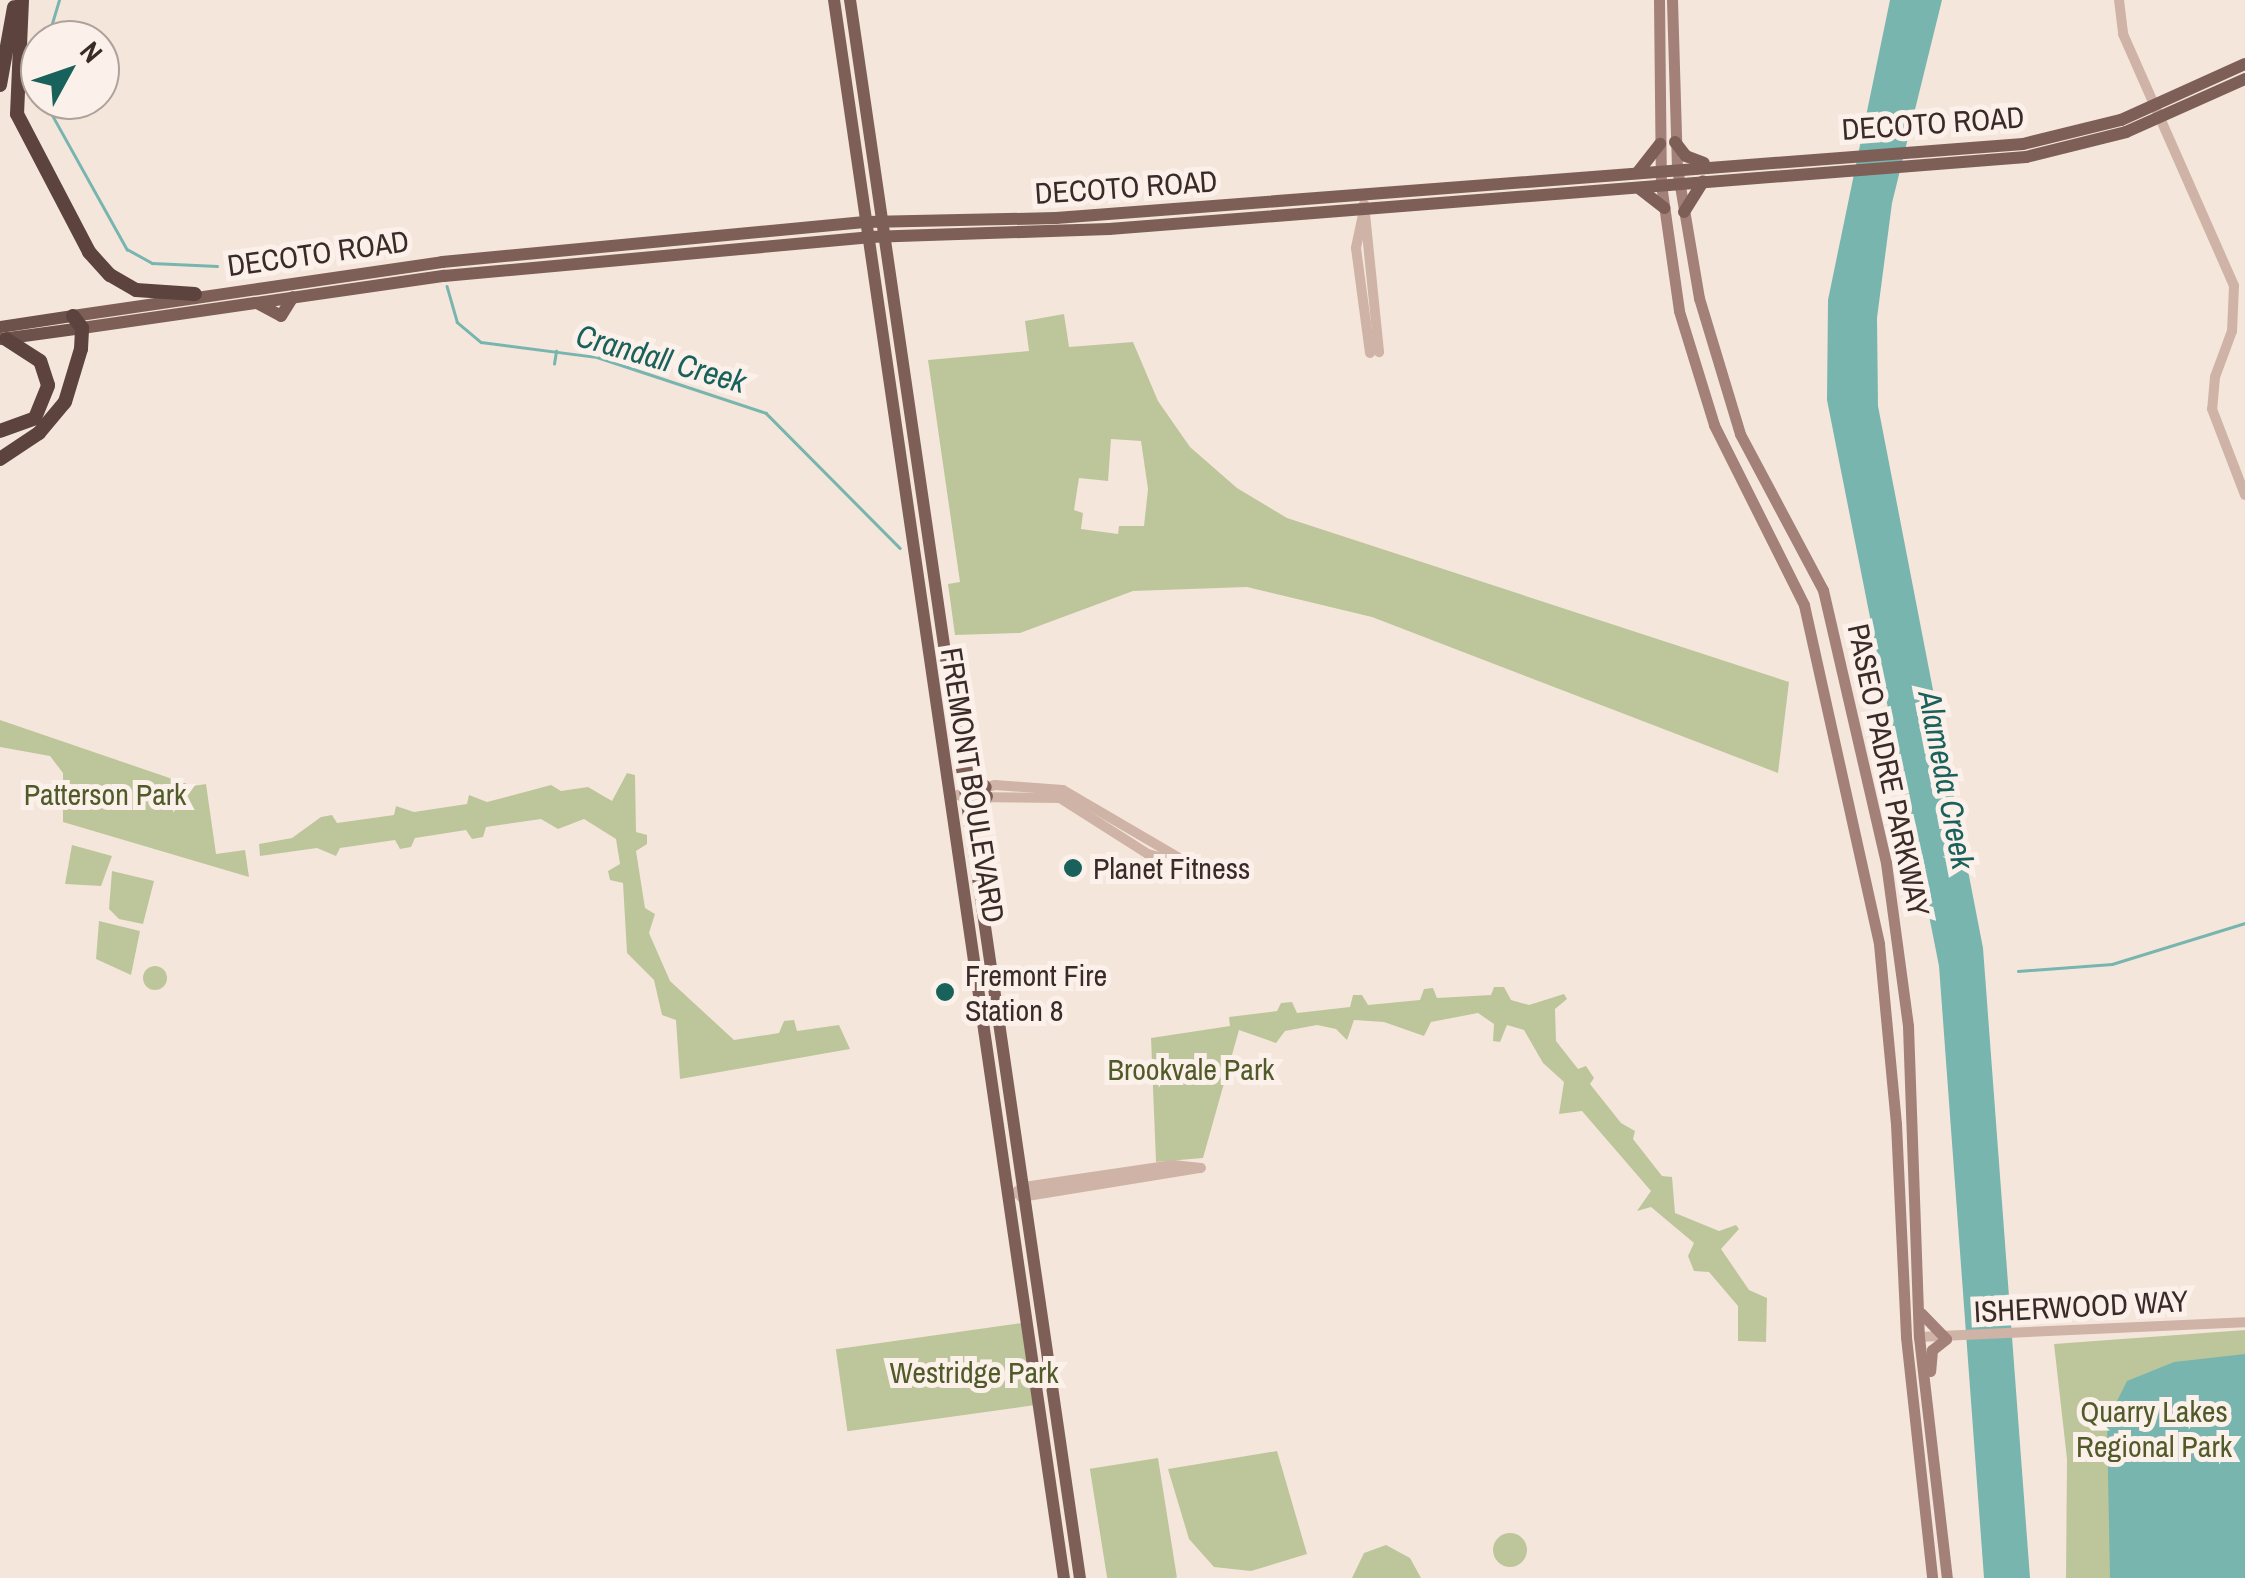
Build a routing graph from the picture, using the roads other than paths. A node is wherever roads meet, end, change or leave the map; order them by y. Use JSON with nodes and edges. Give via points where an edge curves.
{"nodes":[{"id":1,"x":18,"y":0,"type":"edge"},
{"id":2,"x":834,"y":0,"type":"edge"},
{"id":3,"x":850,"y":0,"type":"edge"},
{"id":4,"x":1659,"y":0,"type":"edge"},
{"id":5,"x":1672,"y":0,"type":"edge"},
{"id":6,"x":2119,"y":0,"type":"edge"},
{"id":7,"x":2245,"y":64,"type":"edge"},
{"id":8,"x":2245,"y":79,"type":"edge"},
{"id":9,"x":0,"y":85,"type":"edge"},
{"id":10,"x":2157,"y":111,"type":"junction"},
{"id":11,"x":1675,"y":142,"type":"junction"},
{"id":12,"x":1660,"y":144,"type":"junction"},
{"id":13,"x":1833,"y":162,"type":"junction"},
{"id":14,"x":1712,"y":165,"type":"junction"},
{"id":15,"x":1638,"y":172,"type":"junction"},
{"id":16,"x":1678,"y":175,"type":"junction"},
{"id":17,"x":1661,"y":177,"type":"junction"},
{"id":18,"x":1704,"y":180,"type":"junction"},
{"id":19,"x":1633,"y":187,"type":"junction"},
{"id":20,"x":862,"y":190,"type":"junction"},
{"id":21,"x":1364,"y":202,"type":"junction"},
{"id":22,"x":1664,"y":208,"type":"junction"},
{"id":23,"x":1684,"y":212,"type":"junction"},
{"id":24,"x":882,"y":221,"type":"junction"},
{"id":25,"x":867,"y":222,"type":"junction"},
{"id":26,"x":833,"y":225,"type":"junction"},
{"id":27,"x":914,"y":234,"type":"junction"},
{"id":28,"x":884,"y":236,"type":"junction"},
{"id":29,"x":869,"y":237,"type":"junction"},
{"id":30,"x":838,"y":240,"type":"junction"},
{"id":31,"x":874,"y":271,"type":"junction"},
{"id":32,"x":889,"y":271,"type":"junction"},
{"id":33,"x":195,"y":294,"type":"junction"},
{"id":34,"x":77,"y":322,"type":"junction"},
{"id":35,"x":3,"y":333,"type":"edge"},
{"id":36,"x":1374,"y":352,"type":"dead end"},
{"id":37,"x":0,"y":431,"type":"edge"},
{"id":38,"x":0,"y":459,"type":"edge"},
{"id":39,"x":2245,"y":495,"type":"edge"},
{"id":40,"x":960,"y":750,"type":"junction"},
{"id":41,"x":986,"y":791,"type":"junction"},
{"id":42,"x":967,"y":794,"type":"junction"},
{"id":43,"x":950,"y":796,"type":"junction"},
{"id":44,"x":973,"y":834,"type":"junction"},
{"id":45,"x":1025,"y":1192,"type":"junction"},
{"id":46,"x":1010,"y":1196,"type":"junction"},
{"id":47,"x":1918,"y":1309,"type":"junction"},
{"id":48,"x":2245,"y":1322,"type":"edge"},
{"id":49,"x":1919,"y":1337,"type":"junction"},
{"id":50,"x":1946,"y":1339,"type":"junction"},
{"id":51,"x":1930,"y":1415,"type":"junction"},
{"id":52,"x":1064,"y":1578,"type":"edge"},
{"id":53,"x":1080,"y":1578,"type":"edge"},
{"id":54,"x":1932,"y":1578,"type":"edge"},
{"id":55,"x":1948,"y":1578,"type":"edge"}],
"edges":[{"from":1,"to":9,"type":"highway"},
{"from":1,"to":33,"type":"highway","via":[[17,114],[89,252],[136,290]]},
{"from":2,"to":20,"type":"main road","name":"FREMONT BOULEVARD"},
{"from":3,"to":24,"type":"main road","name":"FREMONT BOULEVARD"},
{"from":4,"to":12,"type":"main road","name":"PASEO PADRE PARKWAY"},
{"from":5,"to":11,"type":"main road","name":"PASEO PADRE PARKWAY"},
{"from":6,"to":10,"type":"street","via":[[2123,34]]},
{"from":7,"to":10,"type":"main road","name":"DECOTO ROAD"},
{"from":8,"to":10,"type":"main road","name":"DECOTO ROAD"},
{"from":10,"to":13,"type":"main road","name":"DECOTO ROAD","via":[[2061,150]]},
{"from":10,"to":39,"type":"street","via":[[2234,286],[2232,331],[2214,377],[2212,409]]},
{"from":11,"to":14,"type":"main road","via":[[1691,159]]},
{"from":11,"to":16,"type":"main road","name":"PASEO PADRE PARKWAY"},
{"from":12,"to":15,"type":"main road"},
{"from":12,"to":17,"type":"main road","name":"PASEO PADRE PARKWAY"},
{"from":13,"to":14,"type":"main road","name":"DECOTO ROAD"},
{"from":13,"to":18,"type":"main road","name":"DECOTO ROAD"},
{"from":14,"to":16,"type":"main road","name":"DECOTO ROAD"},
{"from":15,"to":17,"type":"main road","name":"DECOTO ROAD"},
{"from":15,"to":21,"type":"main road","name":"DECOTO ROAD"},
{"from":16,"to":17,"type":"main road","name":"DECOTO ROAD"},
{"from":16,"to":18,"type":"main road","name":"DECOTO ROAD"},
{"from":16,"to":23,"type":"main road","name":"PASEO PADRE PARKWAY"},
{"from":17,"to":19,"type":"main road","name":"DECOTO ROAD"},
{"from":17,"to":22,"type":"main road","name":"PASEO PADRE PARKWAY"},
{"from":18,"to":23,"type":"main road"},
{"from":19,"to":21,"type":"main road","name":"DECOTO ROAD"},
{"from":19,"to":22,"type":"main road","via":[[1654,195]]},
{"from":20,"to":25,"type":"main road","name":"FREMONT BOULEVARD"},
{"from":20,"to":26,"type":"main road","via":[[854,210]]},
{"from":21,"to":24,"type":"main road","name":"DECOTO ROAD"},
{"from":21,"to":27,"type":"main road","name":"DECOTO ROAD","via":[[1045,233]]},
{"from":21,"to":36,"type":"street","via":[[1356,248]]},
{"from":22,"to":54,"type":"main road","name":"PASEO PADRE PARKWAY","via":[[1679,311],[1710,414],[1804,605],[1879,944],[1906,1336]]},
{"from":23,"to":47,"type":"main road","name":"PASEO PADRE PARKWAY","via":[[1724,395],[1823,590],[1886,863],[1908,1026]]},
{"from":24,"to":25,"type":"main road","name":"DECOTO ROAD"},
{"from":24,"to":28,"type":"main road","name":"FREMONT BOULEVARD"},
{"from":25,"to":26,"type":"main road","name":"DECOTO ROAD"},
{"from":25,"to":29,"type":"main road","name":"FREMONT BOULEVARD"},
{"from":26,"to":33,"type":"main road","name":"DECOTO ROAD","via":[[442,262]]},
{"from":27,"to":28,"type":"main road","name":"DECOTO ROAD"},
{"from":27,"to":32,"type":"main road","via":[[895,250]]},
{"from":28,"to":29,"type":"main road","name":"DECOTO ROAD"},
{"from":28,"to":32,"type":"main road","name":"FREMONT BOULEVARD"},
{"from":29,"to":30,"type":"main road","name":"DECOTO ROAD"},
{"from":29,"to":31,"type":"main road","name":"FREMONT BOULEVARD"},
{"from":30,"to":31,"type":"main road","via":[[859,250]]},
{"from":30,"to":34,"type":"main road","name":"DECOTO ROAD","via":[[444,276]]},
{"from":31,"to":43,"type":"main road","name":"FREMONT BOULEVARD"},
{"from":32,"to":40,"type":"main road","name":"FREMONT BOULEVARD"},
{"from":33,"to":34,"type":"main road","name":"DECOTO ROAD"},
{"from":34,"to":35,"type":"highway","name":"DECOTO ROAD"},
{"from":34,"to":38,"type":"highway","via":[[80,363],[66,402],[39,433]]},
{"from":35,"to":37,"type":"highway","via":[[40,361],[48,385],[36,418]]},
{"from":40,"to":41,"type":"main road","via":[[972,779]]},
{"from":40,"to":42,"type":"main road","name":"FREMONT BOULEVARD"},
{"from":41,"to":41,"type":"street","via":[[1060,798],[1162,861],[1195,867],[1139,839],[1077,795],[1032,785]]},
{"from":41,"to":42,"type":"street"},
{"from":41,"to":44,"type":"main road"},
{"from":42,"to":43,"type":"street"},
{"from":42,"to":44,"type":"main road","name":"FREMONT BOULEVARD"},
{"from":43,"to":46,"type":"main road","name":"FREMONT BOULEVARD"},
{"from":44,"to":45,"type":"main road","name":"FREMONT BOULEVARD"},
{"from":45,"to":45,"type":"street","via":[[1201,1168],[1172,1165]]},
{"from":45,"to":46,"type":"street"},
{"from":45,"to":53,"type":"main road","name":"FREMONT BOULEVARD"},
{"from":46,"to":52,"type":"main road","name":"FREMONT BOULEVARD"},
{"from":47,"to":49,"type":"main road","name":"PASEO PADRE PARKWAY"},
{"from":47,"to":50,"type":"main road"},
{"from":48,"to":50,"type":"street","name":"ISHERWOOD WAY"},
{"from":49,"to":50,"type":"street","name":"ISHERWOOD WAY"},
{"from":49,"to":51,"type":"main road","name":"PASEO PADRE PARKWAY"},
{"from":50,"to":51,"type":"main road","via":[[1929,1358]]},
{"from":51,"to":55,"type":"main road","name":"PASEO PADRE PARKWAY"}]}
